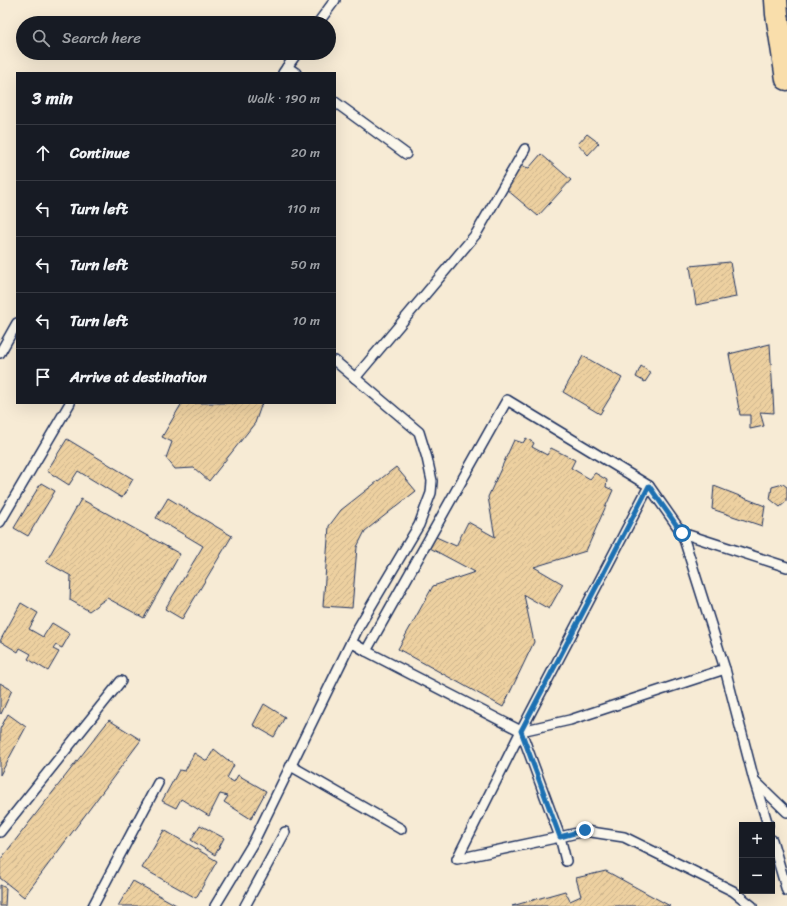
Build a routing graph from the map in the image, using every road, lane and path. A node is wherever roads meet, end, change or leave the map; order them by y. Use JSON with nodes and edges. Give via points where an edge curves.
{"nodes":[{"id":1,"x":335,"y":0,"type":"edge"},
{"id":2,"x":776,"y":0,"type":"edge"},
{"id":3,"x":323,"y":16,"type":"edge"},
{"id":4,"x":292,"y":60,"type":"edge"},
{"id":5,"x":285,"y":70,"type":"edge"},
{"id":6,"x":787,"y":79,"type":"edge"},
{"id":7,"x":336,"y":103,"type":"edge"},
{"id":8,"x":525,"y":149,"type":"dead end"},
{"id":9,"x":406,"y":154,"type":"dead end"},
{"id":10,"x":16,"y":325,"type":"edge"},
{"id":11,"x":0,"y":353,"type":"edge"},
{"id":12,"x":336,"y":362,"type":"edge"},
{"id":13,"x":355,"y":378,"type":"junction"},
{"id":14,"x":69,"y":404,"type":"edge"},
{"id":15,"x":649,"y":486,"type":"junction"},
{"id":16,"x":4,"y":504,"type":"edge"},
{"id":17,"x":0,"y":522,"type":"edge"},
{"id":18,"x":682,"y":533,"type":"junction"},
{"id":19,"x":787,"y":567,"type":"edge"},
{"id":20,"x":351,"y":642,"type":"junction"},
{"id":21,"x":366,"y":651,"type":"junction"},
{"id":22,"x":725,"y":669,"type":"junction"},
{"id":23,"x":121,"y":681,"type":"dead end"},
{"id":24,"x":521,"y":731,"type":"junction"},
{"id":25,"x":291,"y":766,"type":"junction"},
{"id":26,"x":754,"y":780,"type":"junction"},
{"id":27,"x":158,"y":783,"type":"dead end"},
{"id":28,"x":787,"y":812,"type":"edge"},
{"id":29,"x":767,"y":822,"type":"edge"},
{"id":30,"x":401,"y":829,"type":"dead end"},
{"id":31,"x":0,"y":832,"type":"edge"},
{"id":32,"x":285,"y":832,"type":"dead end"},
{"id":33,"x":560,"y":837,"type":"junction"},
{"id":34,"x":775,"y":850,"type":"edge"},
{"id":35,"x":566,"y":861,"type":"dead end"},
{"id":36,"x":787,"y":891,"type":"edge"},
{"id":37,"x":93,"y":906,"type":"edge"},
{"id":38,"x":215,"y":906,"type":"edge"},
{"id":39,"x":245,"y":906,"type":"edge"},
{"id":40,"x":752,"y":906,"type":"edge"}],
"edges":[{"from":1,"to":3,"type":"lane"},
{"from":2,"to":6,"type":"main road"},
{"from":4,"to":5,"type":"lane"},
{"from":7,"to":9,"type":"lane"},
{"from":8,"to":13,"type":"lane","via":[[476,234]]},
{"from":10,"to":11,"type":"lane"},
{"from":12,"to":13,"type":"lane"},
{"from":13,"to":20,"type":"lane","via":[[419,432],[432,481],[432,493],[419,525]]},
{"from":14,"to":16,"type":"lane"},
{"from":15,"to":18,"type":"lane"},
{"from":15,"to":21,"type":"lane","via":[[507,400]]},
{"from":15,"to":24,"type":"lane"},
{"from":16,"to":17,"type":"lane"},
{"from":18,"to":19,"type":"lane"},
{"from":18,"to":22,"type":"lane"},
{"from":20,"to":21,"type":"lane"},
{"from":20,"to":25,"type":"lane"},
{"from":21,"to":24,"type":"lane"},
{"from":22,"to":24,"type":"lane","via":[[570,720]]},
{"from":22,"to":26,"type":"lane"},
{"from":23,"to":31,"type":"lane"},
{"from":24,"to":33,"type":"lane"},
{"from":24,"to":33,"type":"lane","via":[[457,859]]},
{"from":25,"to":30,"type":"lane"},
{"from":25,"to":38,"type":"lane","via":[[253,843]]},
{"from":26,"to":28,"type":"lane"},
{"from":26,"to":29,"type":"lane"},
{"from":27,"to":37,"type":"lane"},
{"from":32,"to":39,"type":"lane"},
{"from":33,"to":35,"type":"lane"},
{"from":33,"to":40,"type":"lane","via":[[585,830],[624,837],[733,892]]},
{"from":34,"to":36,"type":"lane"}]}
